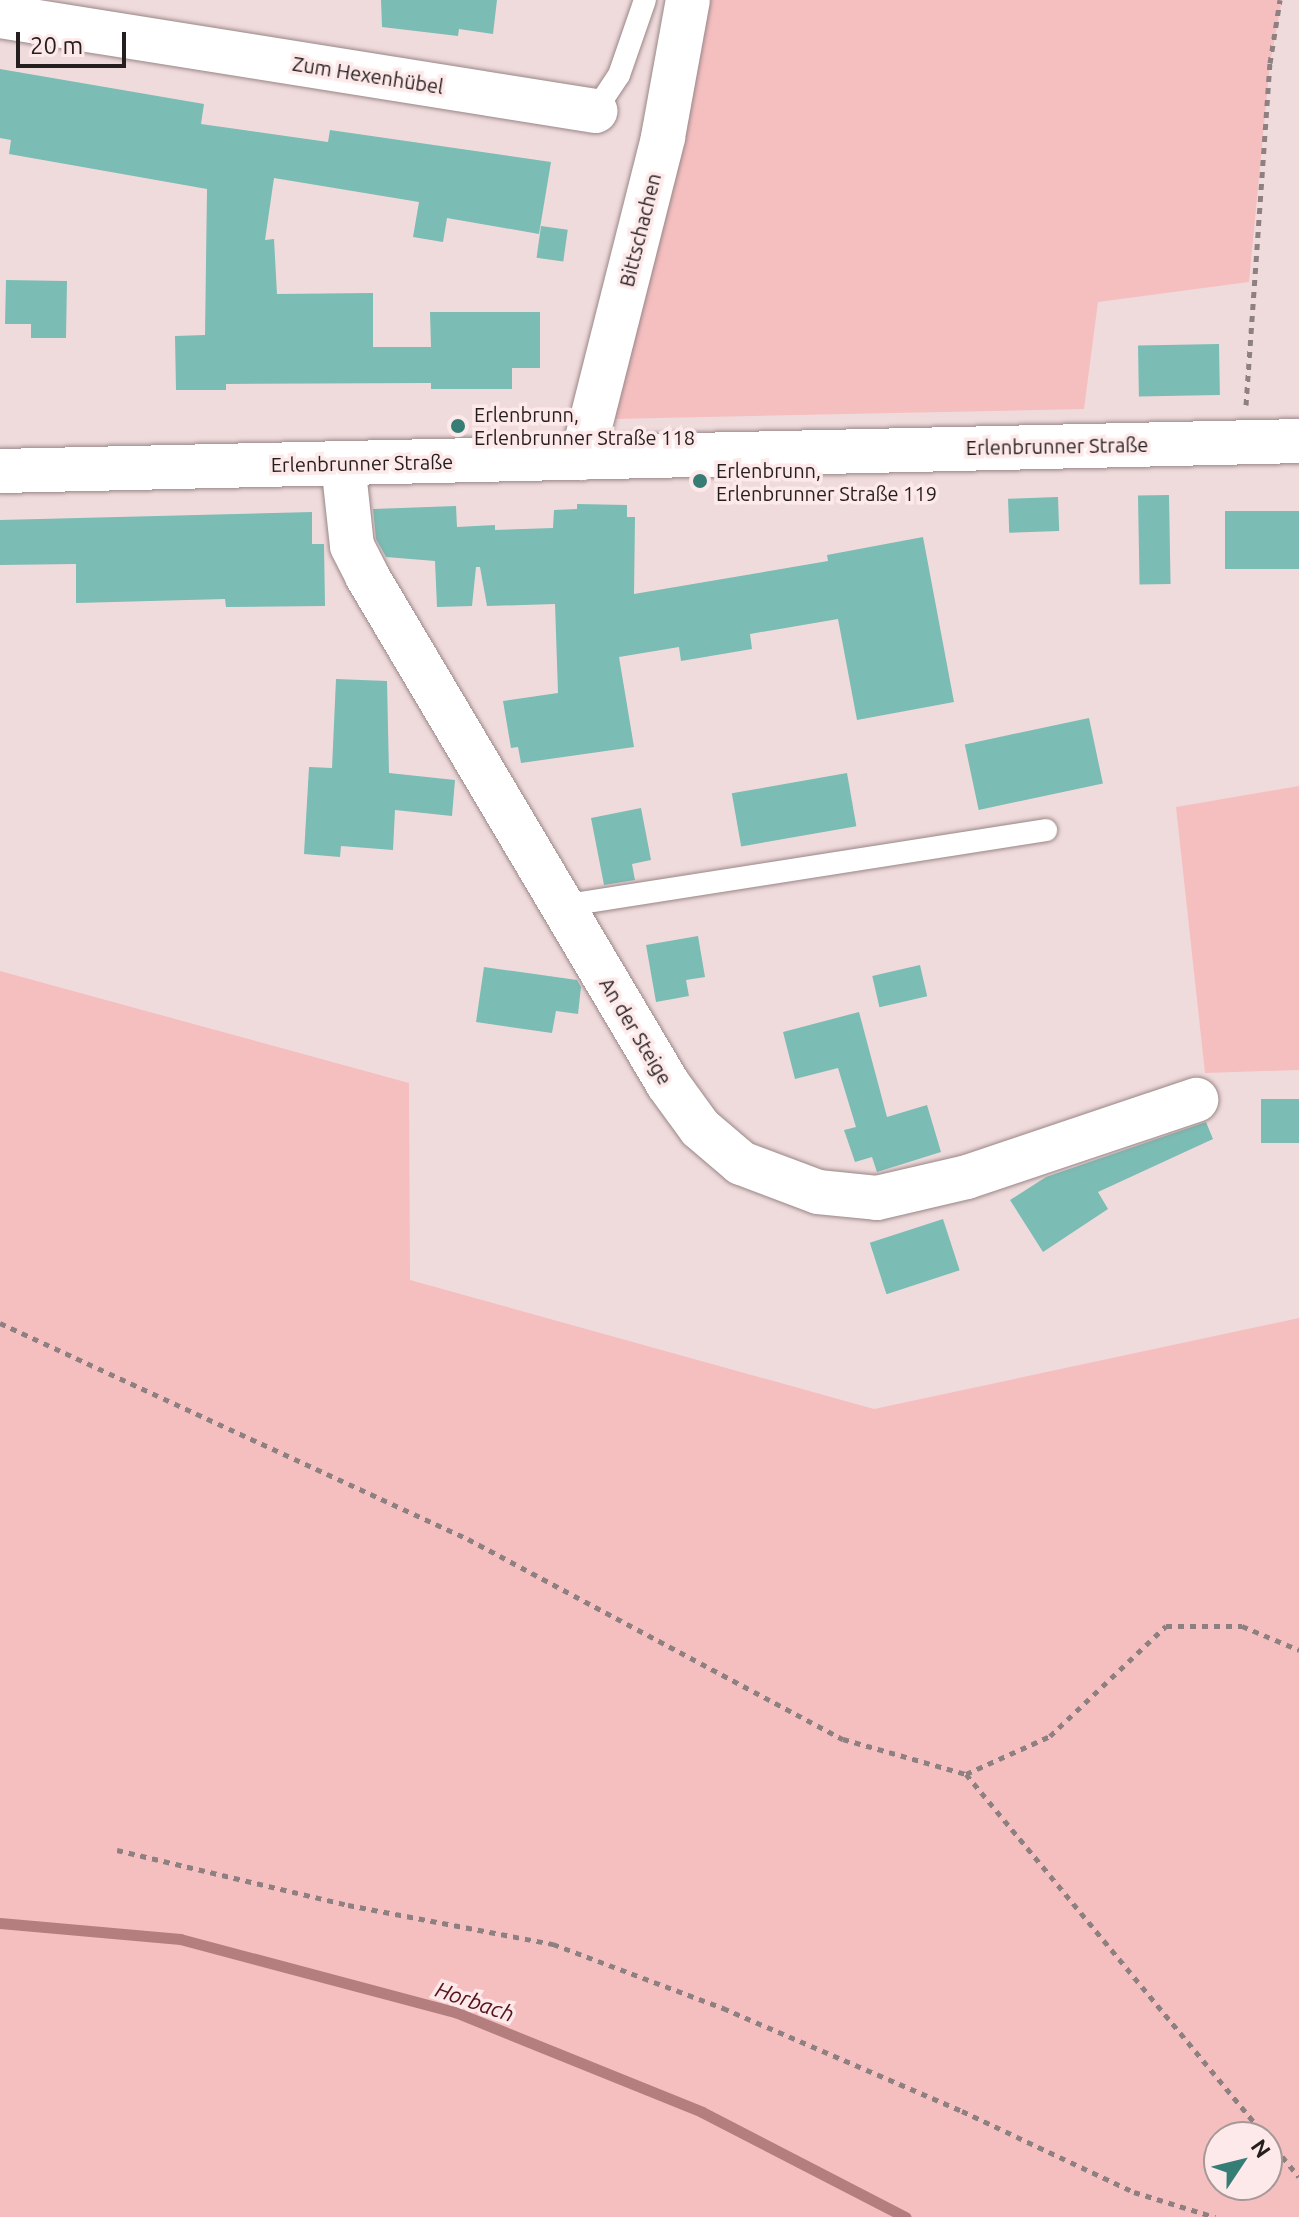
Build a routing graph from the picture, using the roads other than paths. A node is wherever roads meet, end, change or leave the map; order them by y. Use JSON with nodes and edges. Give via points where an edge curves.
{"nodes":[{"id":1,"x":645,"y":0,"type":"edge"},
{"id":2,"x":688,"y":0,"type":"edge"},
{"id":3,"x":0,"y":16,"type":"edge"},
{"id":4,"x":595,"y":111,"type":"joint"},
{"id":5,"x":1299,"y":441,"type":"edge"},
{"id":6,"x":582,"y":458,"type":"junction"},
{"id":7,"x":343,"y":463,"type":"junction"},
{"id":8,"x":0,"y":471,"type":"edge"},
{"id":9,"x":1046,"y":830,"type":"dead end"},
{"id":10,"x":562,"y":906,"type":"junction"},
{"id":11,"x":1196,"y":1100,"type":"dead end"}],
"edges":[{"from":1,"to":4,"type":"lane","via":[[619,75]]},
{"from":2,"to":6,"type":"street","name":"Bittschachen","via":[[663,137]]},
{"from":3,"to":4,"type":"street","name":"Zum Hexenhübel"},
{"from":5,"to":6,"type":"street","name":"Erlenbrunner Straße"},
{"from":6,"to":7,"type":"street","name":"Erlenbrunner Straße"},
{"from":7,"to":8,"type":"street","name":"Erlenbrunner Straße"},
{"from":7,"to":10,"type":"street","name":"An der Steige","via":[[352,546]]},
{"from":9,"to":10,"type":"lane"},
{"from":10,"to":11,"type":"street","name":"An der Steige","via":[[700,1128],[741,1163],[786,1183],[854,1198],[908,1192]]}]}
